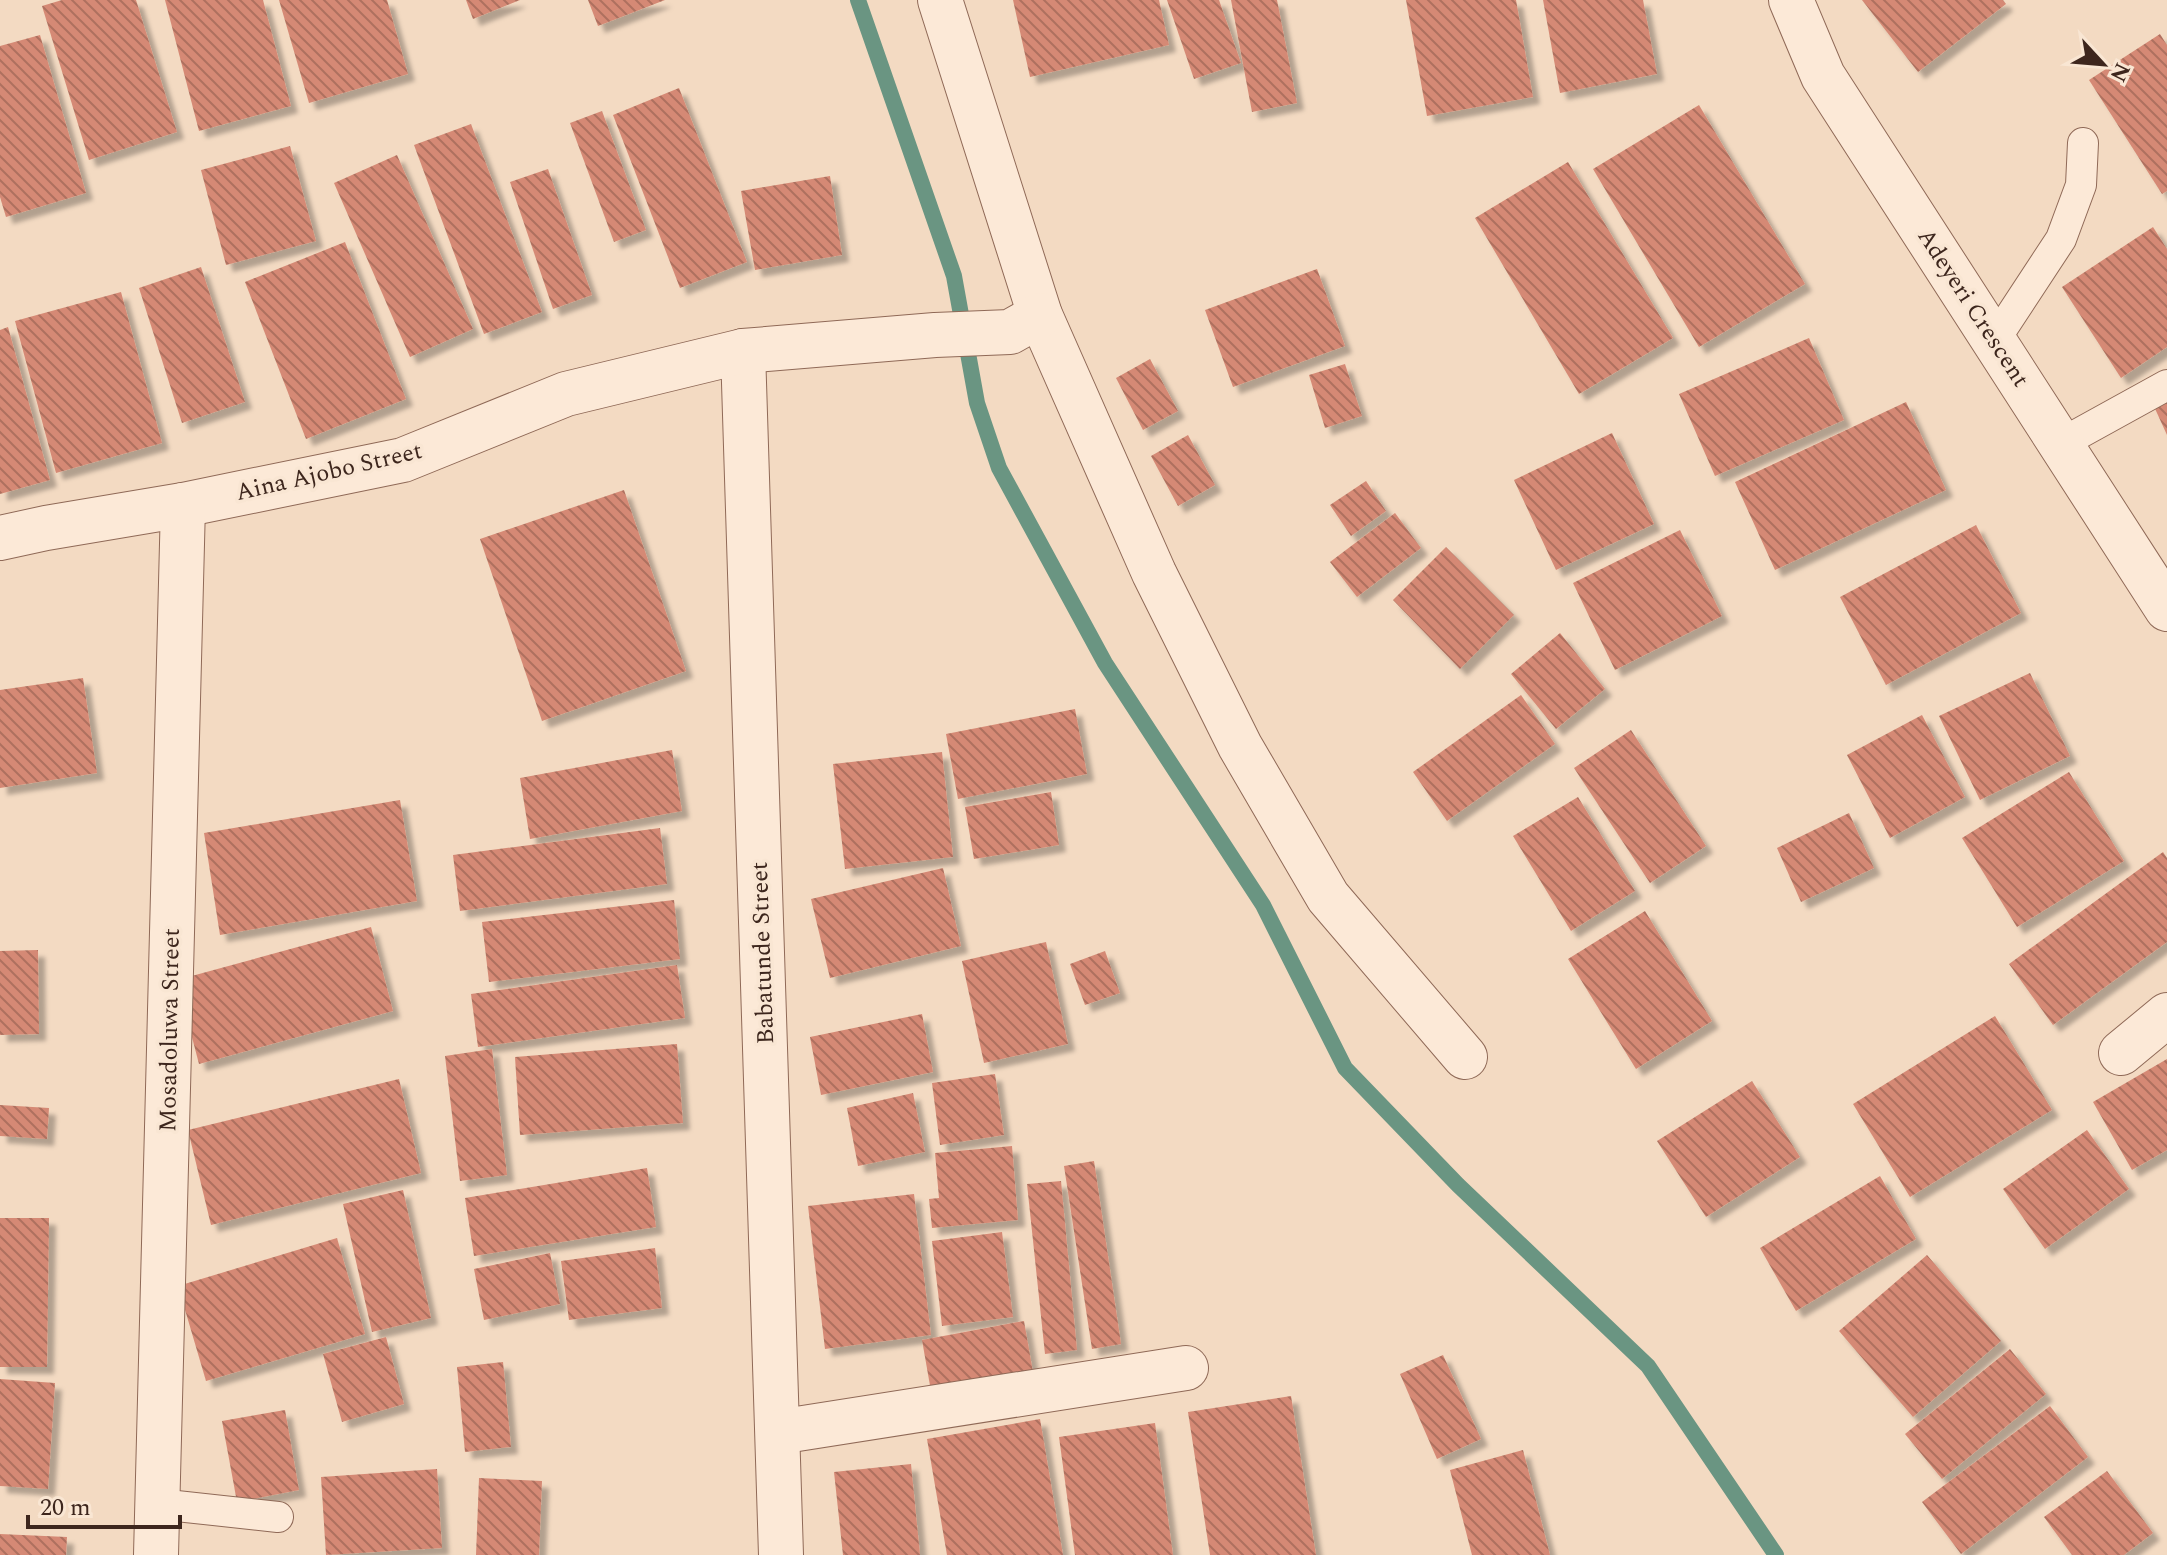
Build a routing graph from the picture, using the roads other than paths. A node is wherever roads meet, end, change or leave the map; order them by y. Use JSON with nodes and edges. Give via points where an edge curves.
{"nodes":[{"id":1,"x":940,"y":0,"type":"edge"},
{"id":2,"x":1791,"y":0,"type":"edge"},
{"id":3,"x":2083,"y":143,"type":"dead end"},
{"id":4,"x":1025,"y":324,"type":"junction"},
{"id":5,"x":1994,"y":341,"type":"junction"},
{"id":6,"x":743,"y":351,"type":"junction"},
{"id":7,"x":2167,"y":385,"type":"edge"},
{"id":8,"x":2060,"y":444,"type":"junction"},
{"id":9,"x":183,"y":505,"type":"junction"},
{"id":10,"x":0,"y":538,"type":"edge"},
{"id":11,"x":2167,"y":609,"type":"edge"},
{"id":12,"x":2167,"y":1015,"type":"edge"},
{"id":13,"x":2121,"y":1053,"type":"dead end"},
{"id":14,"x":1465,"y":1057,"type":"dead end"},
{"id":15,"x":1186,"y":1368,"type":"dead end"},
{"id":16,"x":778,"y":1432,"type":"junction"},
{"id":17,"x":158,"y":1504,"type":"junction"},
{"id":18,"x":278,"y":1517,"type":"dead end"},
{"id":19,"x":156,"y":1555,"type":"edge"},
{"id":20,"x":781,"y":1555,"type":"edge"}],
"edges":[{"from":1,"to":4,"type":"street"},
{"from":2,"to":5,"type":"street","name":"Adeyeri Crescent","via":[[1823,76]]},
{"from":3,"to":5,"type":"lane","via":[[2081,185],[2061,239]]},
{"from":4,"to":6,"type":"street","name":"Aina Ajobo Street"},
{"from":4,"to":14,"type":"street","via":[[1240,746],[1328,897]]},
{"from":5,"to":8,"type":"street","name":"Adeyeri Crescent"},
{"from":6,"to":9,"type":"street","name":"Aina Ajobo Street","via":[[566,394],[403,460]]},
{"from":6,"to":16,"type":"street","name":"Babatunde Street"},
{"from":7,"to":8,"type":"lane"},
{"from":8,"to":11,"type":"street","name":"Adeyeri Crescent"},
{"from":9,"to":10,"type":"street","name":"Aina Ajobo Street"},
{"from":9,"to":17,"type":"street","name":"Mosadoluwa Street"},
{"from":12,"to":13,"type":"street"},
{"from":15,"to":16,"type":"street"},
{"from":16,"to":20,"type":"street","name":"Babatunde Street"},
{"from":17,"to":18,"type":"lane"},
{"from":17,"to":19,"type":"street","name":"Mosadoluwa Street"}]}
